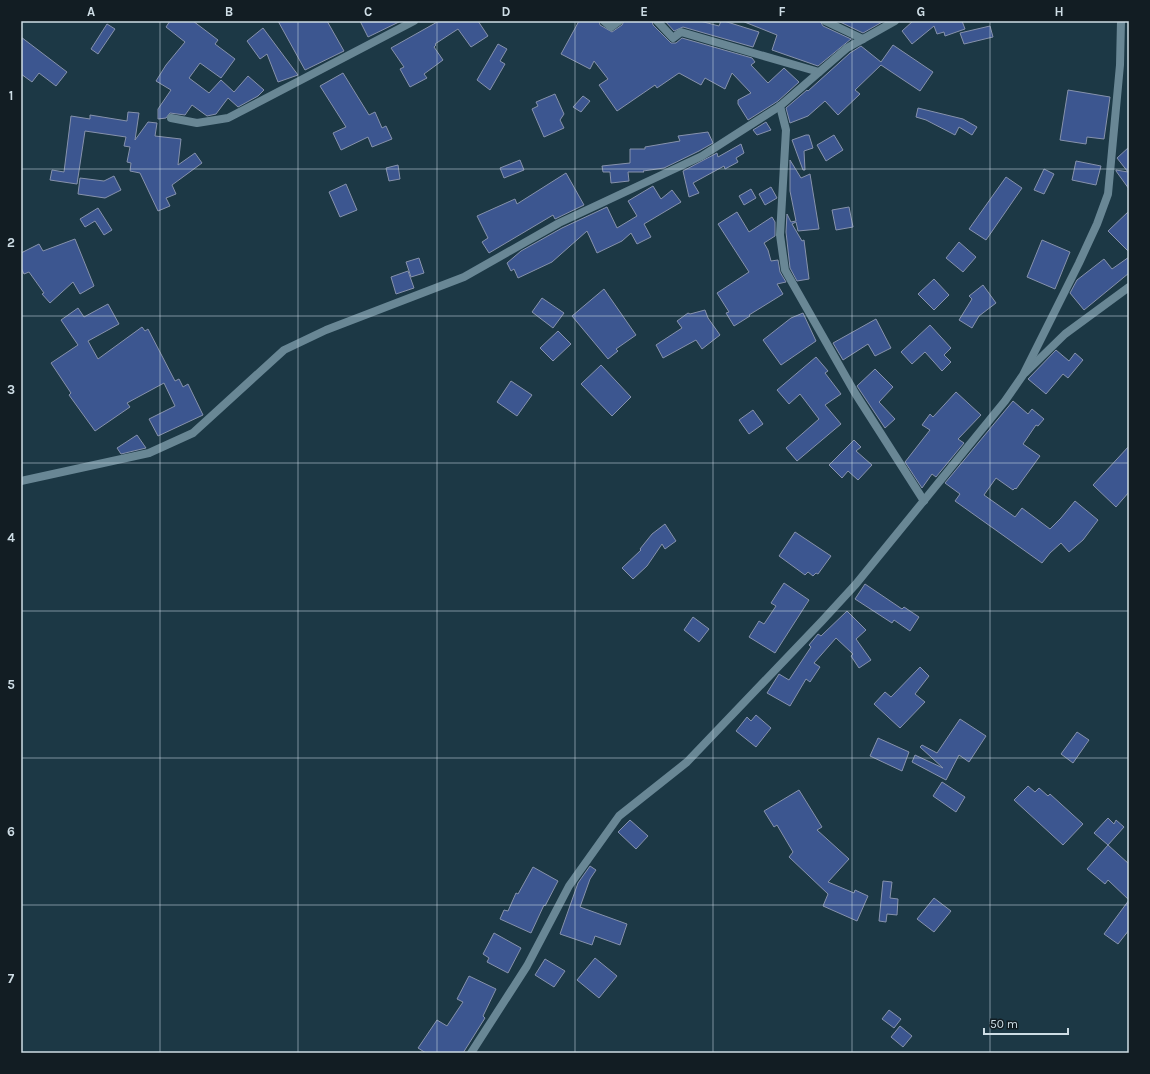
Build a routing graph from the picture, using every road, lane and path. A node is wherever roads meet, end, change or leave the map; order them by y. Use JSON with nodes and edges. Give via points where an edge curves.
{"nodes":[{"id":1,"x":414,"y":21,"type":"edge"},
{"id":2,"x":604,"y":21,"type":"edge"},
{"id":3,"x":619,"y":21,"type":"edge"},
{"id":4,"x":657,"y":21,"type":"edge"},
{"id":5,"x":825,"y":21,"type":"edge"},
{"id":6,"x":895,"y":21,"type":"edge"},
{"id":7,"x":1121,"y":21,"type":"edge"},
{"id":8,"x":863,"y":39,"type":"junction"},
{"id":9,"x":820,"y":72,"type":"junction"},
{"id":10,"x":780,"y":106,"type":"junction"},
{"id":11,"x":171,"y":118,"type":"dead end"},
{"id":12,"x":1129,"y":287,"type":"edge"},
{"id":13,"x":1023,"y":375,"type":"junction"},
{"id":14,"x":21,"y":482,"type":"edge"},
{"id":15,"x":924,"y":501,"type":"junction"},
{"id":16,"x":471,"y":1053,"type":"edge"}],
"edges":[{"from":1,"to":11,"type":"street","via":[[228,118],[197,123]]},
{"from":2,"to":3,"type":"street","via":[[611,27]]},
{"from":4,"to":9,"type":"street","via":[[673,38],[681,32]]},
{"from":5,"to":8,"type":"street"},
{"from":6,"to":8,"type":"street"},
{"from":7,"to":13,"type":"street","via":[[1120,65],[1108,194],[1097,224]]},
{"from":8,"to":9,"type":"street","via":[[847,48]]},
{"from":9,"to":10,"type":"street"},
{"from":10,"to":14,"type":"street","via":[[702,156],[558,223],[464,276],[326,330],[284,350],[193,433],[149,453]]},
{"from":10,"to":15,"type":"street","via":[[786,130],[780,235],[785,270],[855,393]]},
{"from":12,"to":13,"type":"street","via":[[1065,334]]},
{"from":13,"to":15,"type":"street"},
{"from":15,"to":16,"type":"street","via":[[856,584],[739,709],[687,762],[618,816],[569,886],[527,966]]}]}
